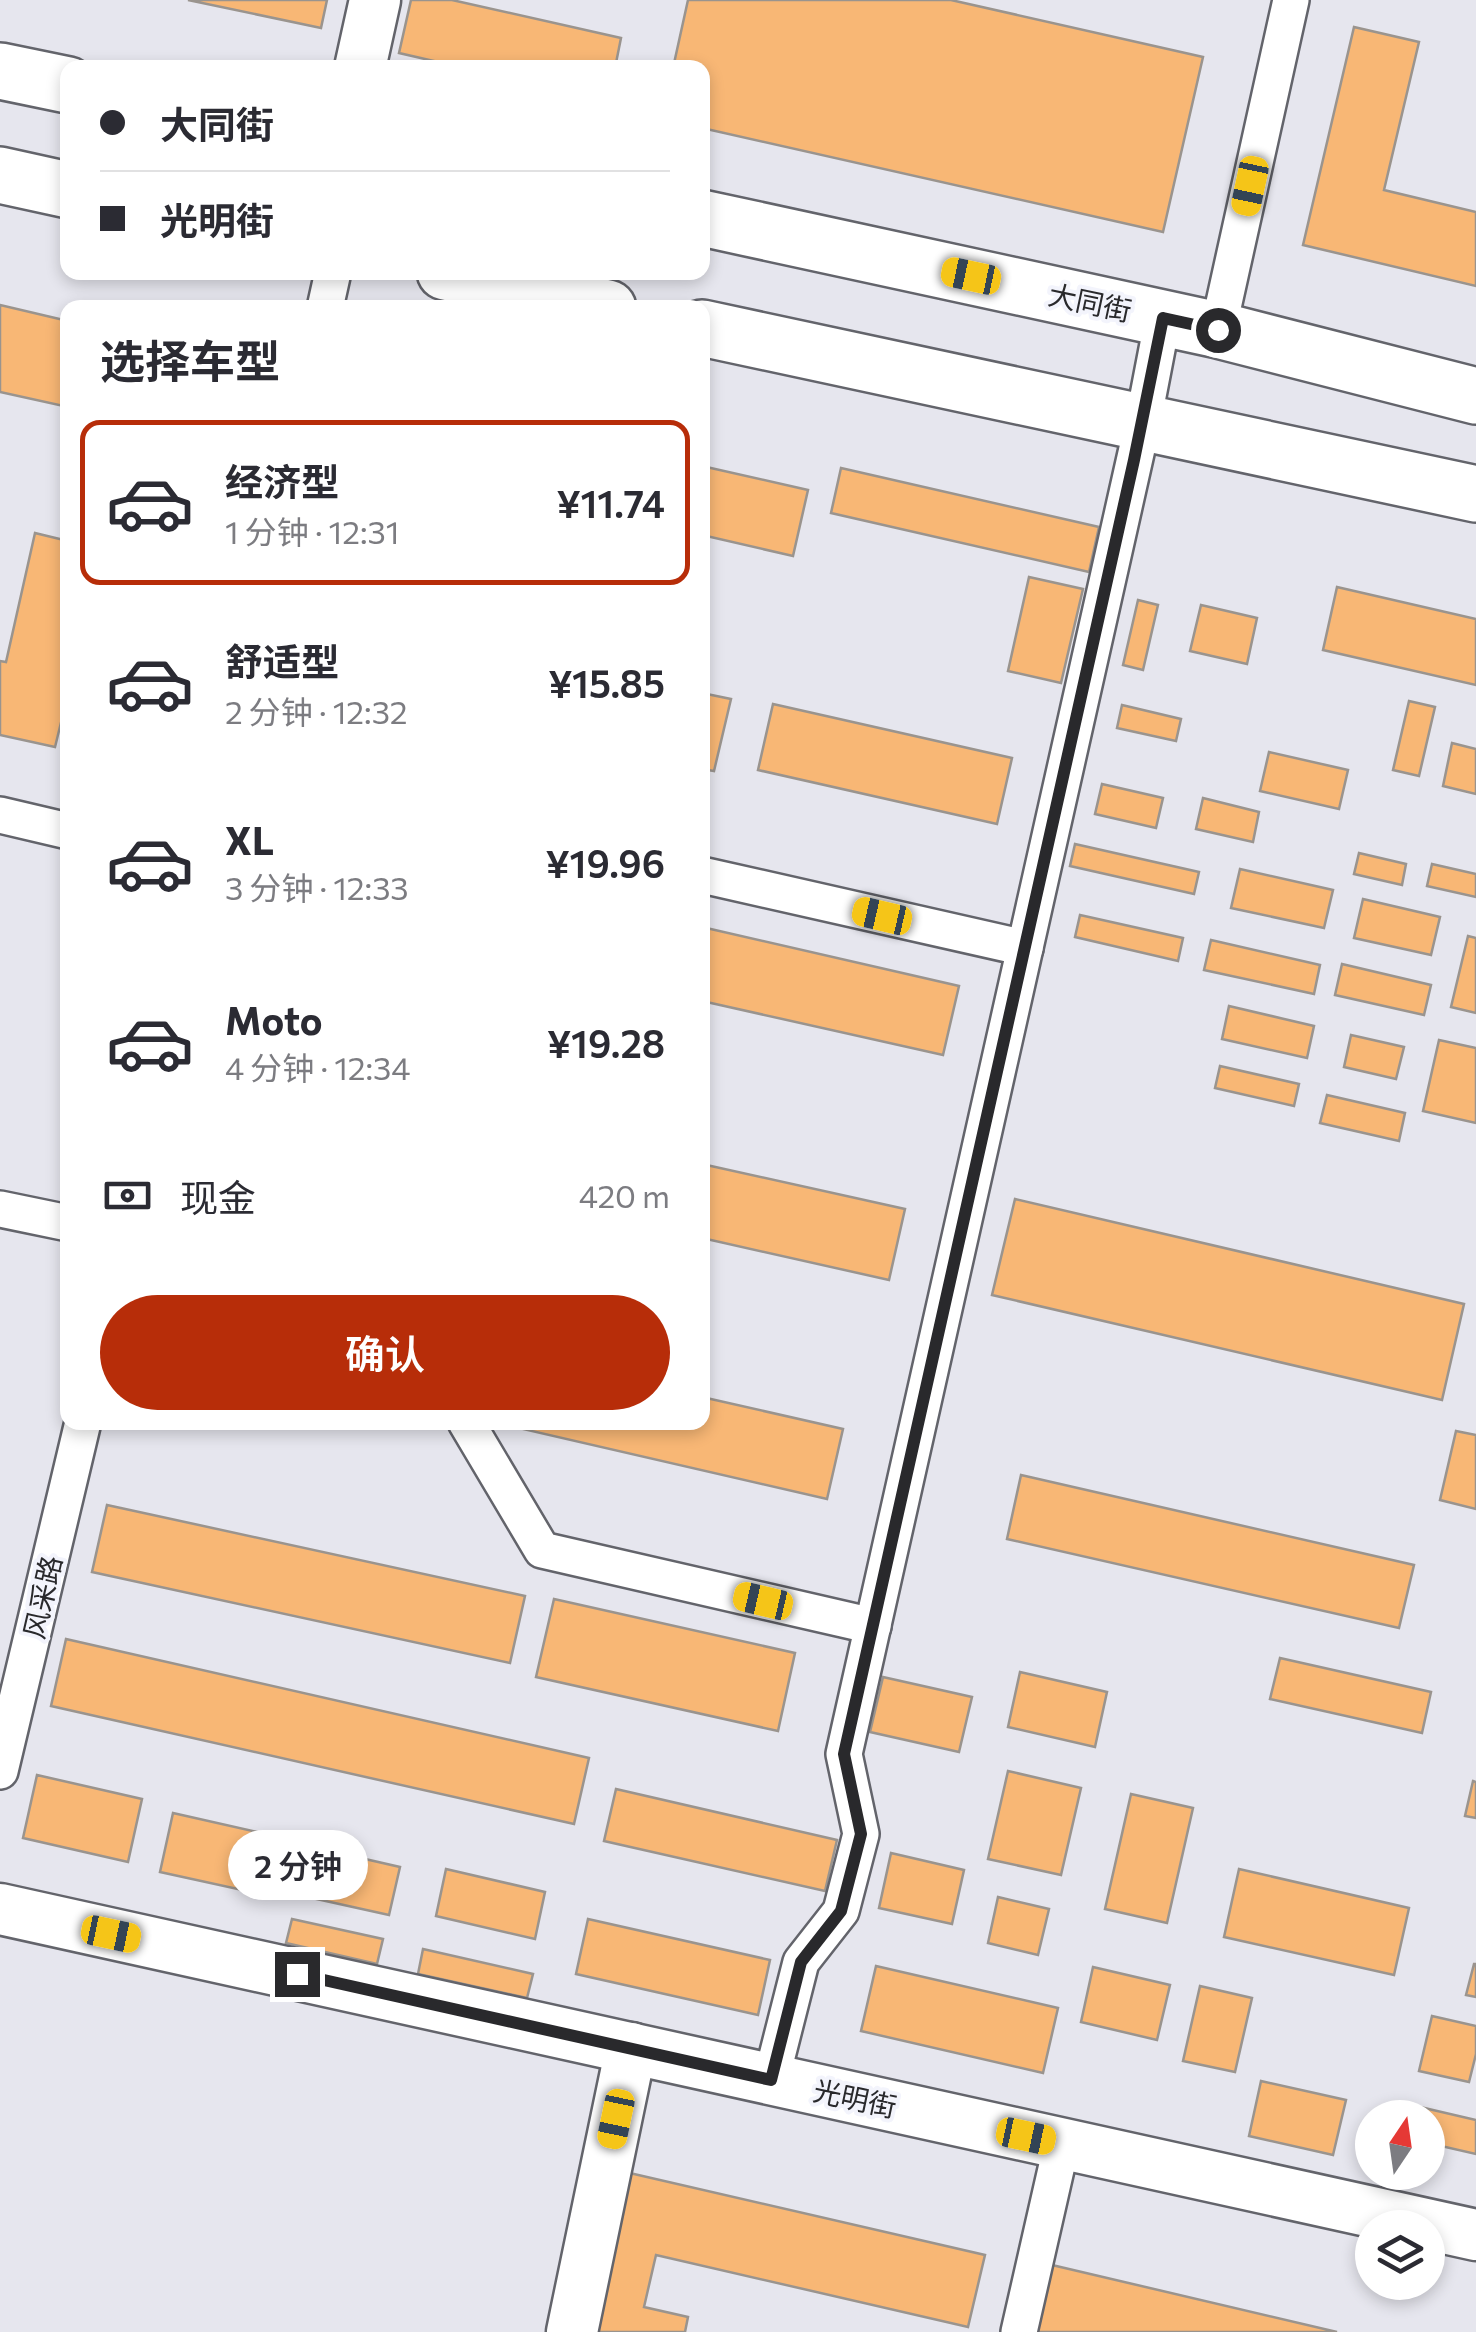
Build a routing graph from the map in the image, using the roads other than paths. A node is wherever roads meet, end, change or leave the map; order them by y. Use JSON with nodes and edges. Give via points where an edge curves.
{"nodes":[{"id":1,"x":376,"y":0,"type":"edge"},
{"id":2,"x":1291,"y":0,"type":"edge"},
{"id":3,"x":362,"y":60,"type":"edge"},
{"id":4,"x":0,"y":71,"type":"edge"},
{"id":5,"x":60,"y":83,"type":"edge"},
{"id":6,"x":0,"y":175,"type":"edge"},
{"id":7,"x":60,"y":188,"type":"edge"},
{"id":8,"x":710,"y":220,"type":"edge"},
{"id":9,"x":481,"y":280,"type":"edge"},
{"id":10,"x":572,"y":300,"type":"edge"},
{"id":11,"x":1163,"y":318,"type":"junction"},
{"id":12,"x":710,"y":330,"type":"edge"},
{"id":13,"x":1218,"y":330,"type":"junction"},
{"id":14,"x":1476,"y":396,"type":"edge"},
{"id":15,"x":1142,"y":422,"type":"junction"},
{"id":16,"x":1476,"y":494,"type":"edge"},
{"id":17,"x":0,"y":815,"type":"edge"},
{"id":18,"x":60,"y":829,"type":"edge"},
{"id":19,"x":710,"y":877,"type":"edge"},
{"id":20,"x":1025,"y":948,"type":"junction"},
{"id":21,"x":0,"y":1209,"type":"edge"},
{"id":22,"x":60,"y":1222,"type":"edge"},
{"id":23,"x":82,"y":1430,"type":"edge"},
{"id":24,"x":471,"y":1430,"type":"edge"},
{"id":25,"x":873,"y":1626,"type":"junction"},
{"id":26,"x":0,"y":1772,"type":"edge"},
{"id":27,"x":0,"y":1909,"type":"edge"},
{"id":28,"x":631,"y":2048,"type":"junction"},
{"id":29,"x":771,"y":2080,"type":"junction"},
{"id":30,"x":1062,"y":2143,"type":"junction"},
{"id":31,"x":1476,"y":2235,"type":"edge"},
{"id":32,"x":572,"y":2332,"type":"edge"},
{"id":33,"x":1019,"y":2332,"type":"edge"}],
"edges":[{"from":1,"to":3,"type":"main road"},
{"from":2,"to":13,"type":"street"},
{"from":4,"to":5,"type":"main road"},
{"from":6,"to":7,"type":"main road"},
{"from":8,"to":11,"type":"main road","name":"大同街"},
{"from":9,"to":10,"type":"main road"},
{"from":11,"to":13,"type":"main road","name":"大同街"},
{"from":11,"to":15,"type":"street"},
{"from":12,"to":15,"type":"main road"},
{"from":13,"to":14,"type":"main road","name":"大同街"},
{"from":15,"to":16,"type":"main road"},
{"from":15,"to":20,"type":"street"},
{"from":17,"to":18,"type":"street"},
{"from":19,"to":20,"type":"street"},
{"from":20,"to":25,"type":"street"},
{"from":21,"to":22,"type":"street"},
{"from":23,"to":26,"type":"street","name":"风采路"},
{"from":24,"to":25,"type":"street","via":[[542,1550]]},
{"from":25,"to":29,"type":"street","via":[[844,1754],[861,1834],[841,1911],[801,1962]]},
{"from":27,"to":28,"type":"main road","name":"光明街"},
{"from":28,"to":29,"type":"main road","name":"光明街"},
{"from":28,"to":32,"type":"main road"},
{"from":29,"to":30,"type":"main road","name":"光明街"},
{"from":30,"to":31,"type":"main road","name":"光明街"},
{"from":30,"to":33,"type":"street"}]}
